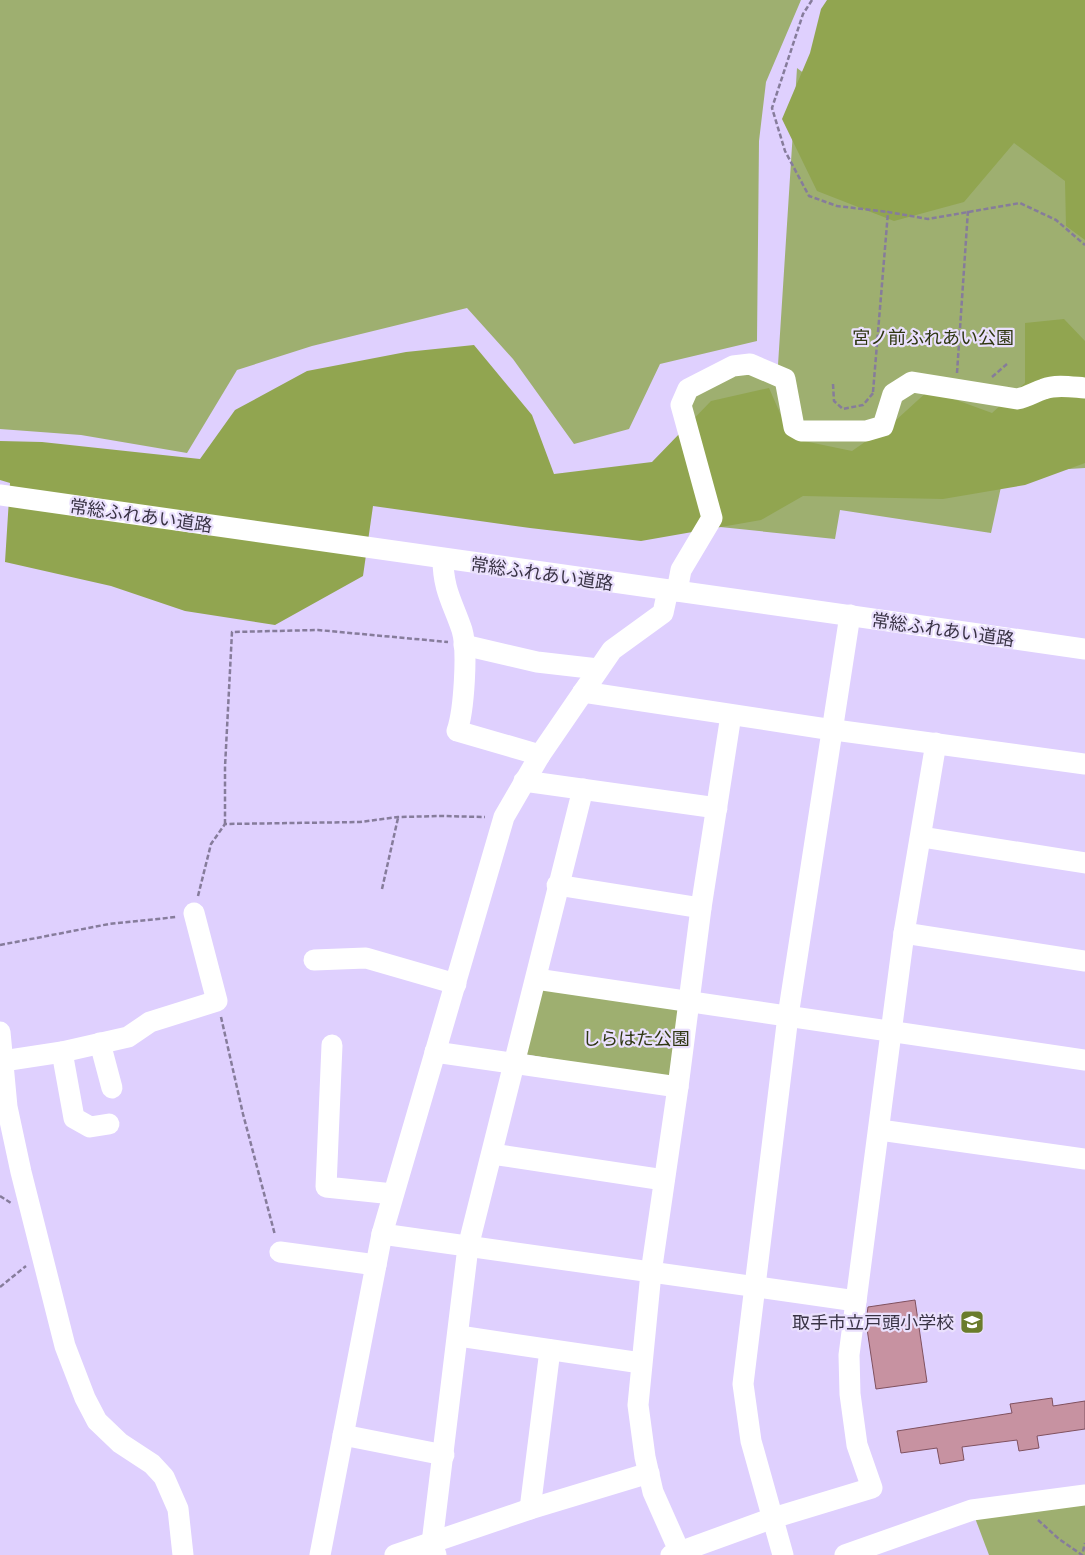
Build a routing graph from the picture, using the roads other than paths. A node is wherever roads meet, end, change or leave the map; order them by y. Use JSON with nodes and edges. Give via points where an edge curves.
{"nodes":[{"id":1,"x":1085,"y":388,"type":"edge"},
{"id":2,"x":0,"y":494,"type":"edge"},
{"id":3,"x":443,"y":559,"type":"junction"},
{"id":4,"x":672,"y":591,"type":"junction"},
{"id":5,"x":850,"y":615,"type":"junction"},
{"id":6,"x":464,"y":645,"type":"junction"},
{"id":7,"x":1085,"y":649,"type":"edge"},
{"id":8,"x":598,"y":669,"type":"junction"},
{"id":9,"x":583,"y":692,"type":"junction"},
{"id":10,"x":731,"y":715,"type":"junction"},
{"id":11,"x":833,"y":729,"type":"junction"},
{"id":12,"x":936,"y":744,"type":"junction"},
{"id":13,"x":540,"y":755,"type":"junction"},
{"id":14,"x":1085,"y":764,"type":"edge"},
{"id":15,"x":524,"y":781,"type":"junction"},
{"id":16,"x":583,"y":789,"type":"junction"},
{"id":17,"x":717,"y":808,"type":"junction"},
{"id":18,"x":922,"y":837,"type":"junction"},
{"id":19,"x":1085,"y":863,"type":"edge"},
{"id":20,"x":557,"y":885,"type":"junction"},
{"id":21,"x":700,"y":908,"type":"junction"},
{"id":22,"x":194,"y":913,"type":"road end"},
{"id":23,"x":904,"y":933,"type":"junction"},
{"id":24,"x":314,"y":960,"type":"dead end"},
{"id":25,"x":1085,"y":960,"type":"edge"},
{"id":26,"x":536,"y":979,"type":"junction"},
{"id":27,"x":456,"y":984,"type":"junction"},
{"id":28,"x":690,"y":1001,"type":"junction"},
{"id":29,"x":788,"y":1016,"type":"junction"},
{"id":30,"x":893,"y":1030,"type":"junction"},
{"id":31,"x":0,"y":1032,"type":"edge"},
{"id":32,"x":100,"y":1043,"type":"junction"},
{"id":33,"x":332,"y":1045,"type":"dead end"},
{"id":34,"x":62,"y":1052,"type":"junction"},
{"id":35,"x":435,"y":1052,"type":"junction"},
{"id":36,"x":1085,"y":1060,"type":"edge"},
{"id":37,"x":3,"y":1061,"type":"junction"},
{"id":38,"x":515,"y":1064,"type":"junction"},
{"id":39,"x":678,"y":1087,"type":"junction"},
{"id":40,"x":112,"y":1088,"type":"dead end"},
{"id":41,"x":109,"y":1124,"type":"dead end"},
{"id":42,"x":880,"y":1130,"type":"junction"},
{"id":43,"x":492,"y":1154,"type":"junction"},
{"id":44,"x":1085,"y":1159,"type":"edge"},
{"id":45,"x":664,"y":1180,"type":"junction"},
{"id":46,"x":393,"y":1194,"type":"junction"},
{"id":47,"x":382,"y":1234,"type":"junction"},
{"id":48,"x":468,"y":1247,"type":"junction"},
{"id":49,"x":280,"y":1252,"type":"road end"},
{"id":50,"x":376,"y":1265,"type":"junction"},
{"id":51,"x":651,"y":1273,"type":"junction"},
{"id":52,"x":753,"y":1287,"type":"junction"},
{"id":53,"x":856,"y":1301,"type":"junction"},
{"id":54,"x":459,"y":1336,"type":"junction"},
{"id":55,"x":550,"y":1350,"type":"junction"},
{"id":56,"x":641,"y":1364,"type":"junction"},
{"id":57,"x":343,"y":1434,"type":"junction"},
{"id":58,"x":444,"y":1455,"type":"junction"},
{"id":59,"x":648,"y":1473,"type":"junction"},
{"id":60,"x":1085,"y":1495,"type":"edge"},
{"id":61,"x":530,"y":1509,"type":"junction"},
{"id":62,"x":772,"y":1518,"type":"junction"},
{"id":63,"x":892,"y":1547,"type":"edge"},
{"id":64,"x":434,"y":1549,"type":"edge"},
{"id":65,"x":677,"y":1554,"type":"edge"},
{"id":66,"x":183,"y":1555,"type":"edge"},
{"id":67,"x":320,"y":1555,"type":"edge"},
{"id":68,"x":395,"y":1555,"type":"edge"},
{"id":69,"x":783,"y":1555,"type":"edge"},
{"id":70,"x":845,"y":1555,"type":"edge"}],
"edges":[{"from":1,"to":4,"type":"street","via":[[1045,388],[1028,398],[1017,399],[912,382],[883,393],[883,426],[877,429],[801,431],[794,427],[785,379],[750,364],[732,366],[688,389],[681,405],[712,518]]},
{"from":2,"to":3,"type":"street","name":"常総ふれあい道路"},
{"from":3,"to":4,"type":"street","name":"常総ふれあい道路"},
{"from":3,"to":6,"type":"street","via":[[446,590],[463,632]]},
{"from":4,"to":5,"type":"street","name":"常総ふれあい道路"},
{"from":4,"to":8,"type":"street","via":[[663,613],[612,650]]},
{"from":5,"to":7,"type":"street","name":"常総ふれあい道路"},
{"from":5,"to":11,"type":"street"},
{"from":6,"to":8,"type":"street","via":[[537,662]]},
{"from":6,"to":13,"type":"street","via":[[462,715],[457,731]]},
{"from":8,"to":9,"type":"street"},
{"from":9,"to":10,"type":"street"},
{"from":9,"to":13,"type":"street"},
{"from":10,"to":11,"type":"street"},
{"from":10,"to":17,"type":"street"},
{"from":11,"to":12,"type":"street"},
{"from":11,"to":29,"type":"street"},
{"from":12,"to":14,"type":"street"},
{"from":12,"to":18,"type":"street"},
{"from":13,"to":15,"type":"street"},
{"from":15,"to":16,"type":"street"},
{"from":15,"to":27,"type":"street","via":[[504,817]]},
{"from":16,"to":17,"type":"street"},
{"from":16,"to":20,"type":"street"},
{"from":17,"to":21,"type":"street"},
{"from":18,"to":19,"type":"street"},
{"from":18,"to":23,"type":"street"},
{"from":20,"to":21,"type":"street"},
{"from":20,"to":26,"type":"street"},
{"from":21,"to":28,"type":"street"},
{"from":22,"to":32,"type":"street","via":[[217,1001],[150,1022],[128,1037]]},
{"from":23,"to":25,"type":"street"},
{"from":23,"to":30,"type":"street"},
{"from":24,"to":27,"type":"street","via":[[366,958]]},
{"from":26,"to":28,"type":"street"},
{"from":26,"to":38,"type":"street"},
{"from":27,"to":35,"type":"street"},
{"from":28,"to":29,"type":"street"},
{"from":28,"to":39,"type":"street"},
{"from":29,"to":30,"type":"street"},
{"from":29,"to":52,"type":"street"},
{"from":30,"to":36,"type":"street"},
{"from":30,"to":42,"type":"street"},
{"from":31,"to":37,"type":"street"},
{"from":32,"to":34,"type":"street"},
{"from":32,"to":40,"type":"street"},
{"from":33,"to":46,"type":"street","via":[[326,1187]]},
{"from":34,"to":37,"type":"street"},
{"from":34,"to":41,"type":"street","via":[[74,1118],[90,1127]]},
{"from":35,"to":38,"type":"street"},
{"from":35,"to":46,"type":"street"},
{"from":37,"to":66,"type":"street","via":[[7,1107],[65,1346],[97,1421],[152,1464],[164,1478],[178,1510]]},
{"from":38,"to":39,"type":"street"},
{"from":38,"to":43,"type":"street"},
{"from":39,"to":45,"type":"street"},
{"from":42,"to":44,"type":"street"},
{"from":42,"to":53,"type":"street"},
{"from":43,"to":45,"type":"street"},
{"from":43,"to":48,"type":"street"},
{"from":45,"to":51,"type":"street"},
{"from":46,"to":47,"type":"street"},
{"from":47,"to":48,"type":"street"},
{"from":47,"to":50,"type":"street"},
{"from":48,"to":51,"type":"street"},
{"from":48,"to":54,"type":"street"},
{"from":49,"to":50,"type":"street"},
{"from":50,"to":57,"type":"street"},
{"from":51,"to":52,"type":"street"},
{"from":51,"to":56,"type":"street"},
{"from":52,"to":53,"type":"street"},
{"from":52,"to":62,"type":"street","via":[[743,1384],[751,1441]]},
{"from":53,"to":62,"type":"street","via":[[849,1355],[850,1394],[857,1445],[872,1488]]},
{"from":54,"to":55,"type":"street"},
{"from":54,"to":58,"type":"street"},
{"from":55,"to":56,"type":"street"},
{"from":55,"to":61,"type":"street"},
{"from":56,"to":59,"type":"street","via":[[638,1405]]},
{"from":57,"to":58,"type":"street"},
{"from":57,"to":67,"type":"street"},
{"from":58,"to":64,"type":"street"},
{"from":59,"to":61,"type":"street"},
{"from":59,"to":65,"type":"street"},
{"from":60,"to":63,"type":"street","via":[[972,1510]]},
{"from":61,"to":64,"type":"street"},
{"from":62,"to":65,"type":"street"},
{"from":62,"to":69,"type":"street"},
{"from":63,"to":70,"type":"street"},
{"from":64,"to":68,"type":"street"}]}
